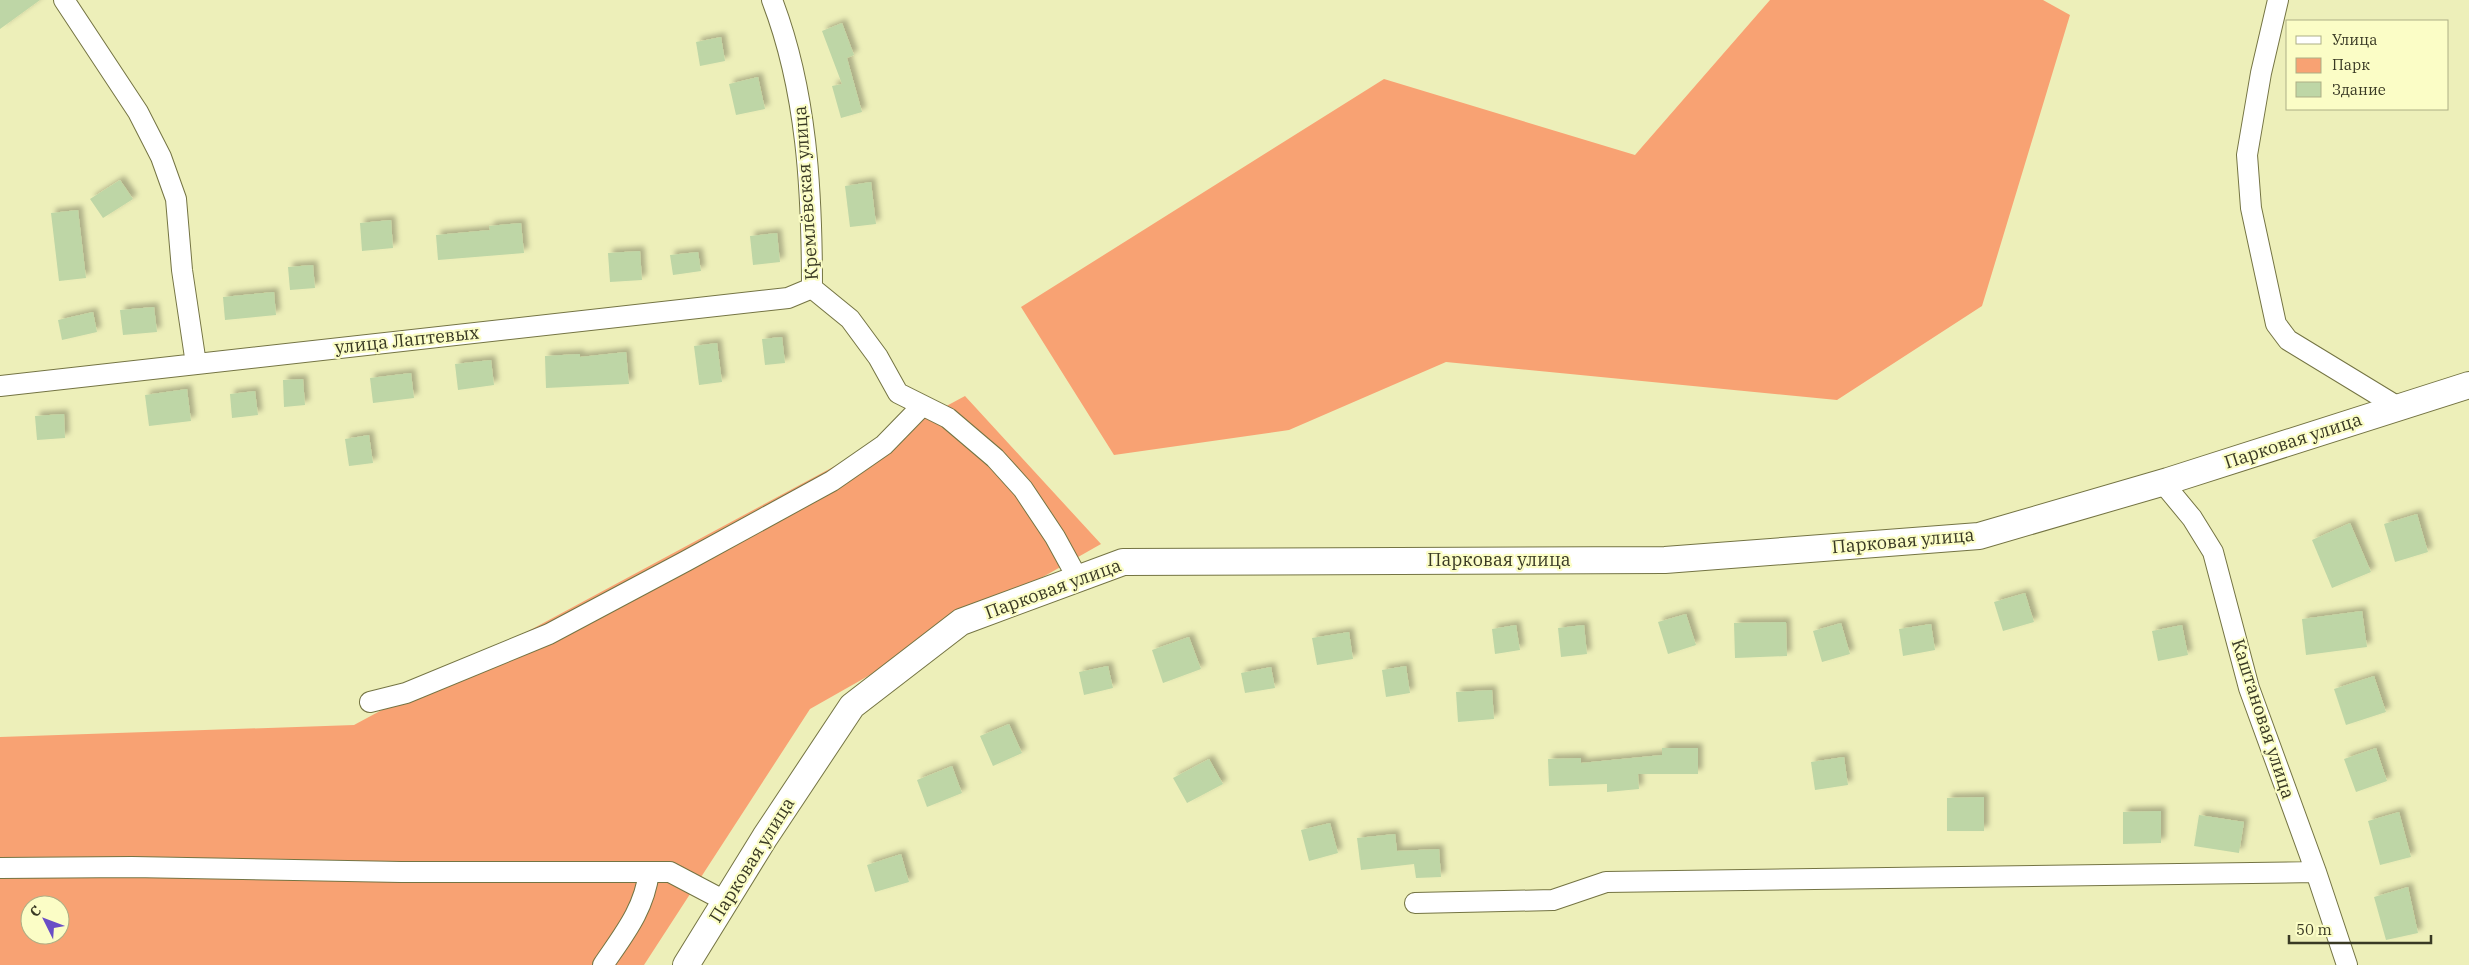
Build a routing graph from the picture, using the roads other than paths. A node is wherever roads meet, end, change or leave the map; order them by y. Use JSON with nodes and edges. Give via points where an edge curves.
{"nodes":[{"id":1,"x":64,"y":0,"type":"edge"},
{"id":2,"x":772,"y":0,"type":"edge"},
{"id":3,"x":2278,"y":0,"type":"edge"},
{"id":4,"x":812,"y":288,"type":"junction"},
{"id":5,"x":196,"y":364,"type":"junction"},
{"id":6,"x":0,"y":386,"type":"edge"},
{"id":7,"x":2469,"y":386,"type":"edge"},
{"id":8,"x":922,"y":406,"type":"junction"},
{"id":9,"x":2398,"y":407,"type":"junction"},
{"id":10,"x":2163,"y":483,"type":"junction"},
{"id":11,"x":1078,"y":579,"type":"junction"},
{"id":12,"x":370,"y":702,"type":"dead end"},
{"id":13,"x":0,"y":868,"type":"edge"},
{"id":14,"x":649,"y":872,"type":"junction"},
{"id":15,"x":2316,"y":872,"type":"junction"},
{"id":16,"x":725,"y":901,"type":"junction"},
{"id":17,"x":1415,"y":903,"type":"dead end"},
{"id":18,"x":603,"y":965,"type":"edge"},
{"id":19,"x":686,"y":965,"type":"edge"},
{"id":20,"x":2347,"y":965,"type":"edge"}],
"edges":[{"from":1,"to":5,"type":"street","via":[[138,112],[161,157],[176,199],[182,270]]},
{"from":2,"to":4,"type":"street","name":"Кремлёвская улица","via":[[794,69],[804,125]]},
{"from":3,"to":9,"type":"street","via":[[2247,155],[2251,208],[2276,324],[2288,340]]},
{"from":4,"to":5,"type":"street","name":"улица Лаптевых","via":[[788,298]]},
{"from":4,"to":8,"type":"street","name":"Кремлёвская улица","via":[[850,318],[878,357],[898,393]]},
{"from":5,"to":6,"type":"street","name":"улица Лаптевых"},
{"from":7,"to":9,"type":"main road","name":"Парковая улица"},
{"from":8,"to":11,"type":"street","name":"Кремлёвская улица","via":[[948,418],[994,458],[1023,489]]},
{"from":8,"to":12,"type":"street","via":[[884,445],[832,481],[686,561],[549,634],[406,693]]},
{"from":9,"to":10,"type":"main road","name":"Парковая улица"},
{"from":10,"to":11,"type":"main road","name":"Парковая улица","via":[[1979,536],[1665,560],[1123,562]]},
{"from":10,"to":15,"type":"street","name":"Каштановая улица","via":[[2192,518],[2213,552],[2249,688]]},
{"from":11,"to":16,"type":"main road","name":"Парковая улица","via":[[960,622],[852,706]]},
{"from":13,"to":14,"type":"street"},
{"from":14,"to":16,"type":"street","via":[[670,872]]},
{"from":14,"to":18,"type":"street","via":[[646,894]]},
{"from":15,"to":17,"type":"street","via":[[1606,882],[1553,900]]},
{"from":15,"to":20,"type":"street","name":"Каштановая улица"},
{"from":16,"to":19,"type":"main road","name":"Парковая улица"}]}
